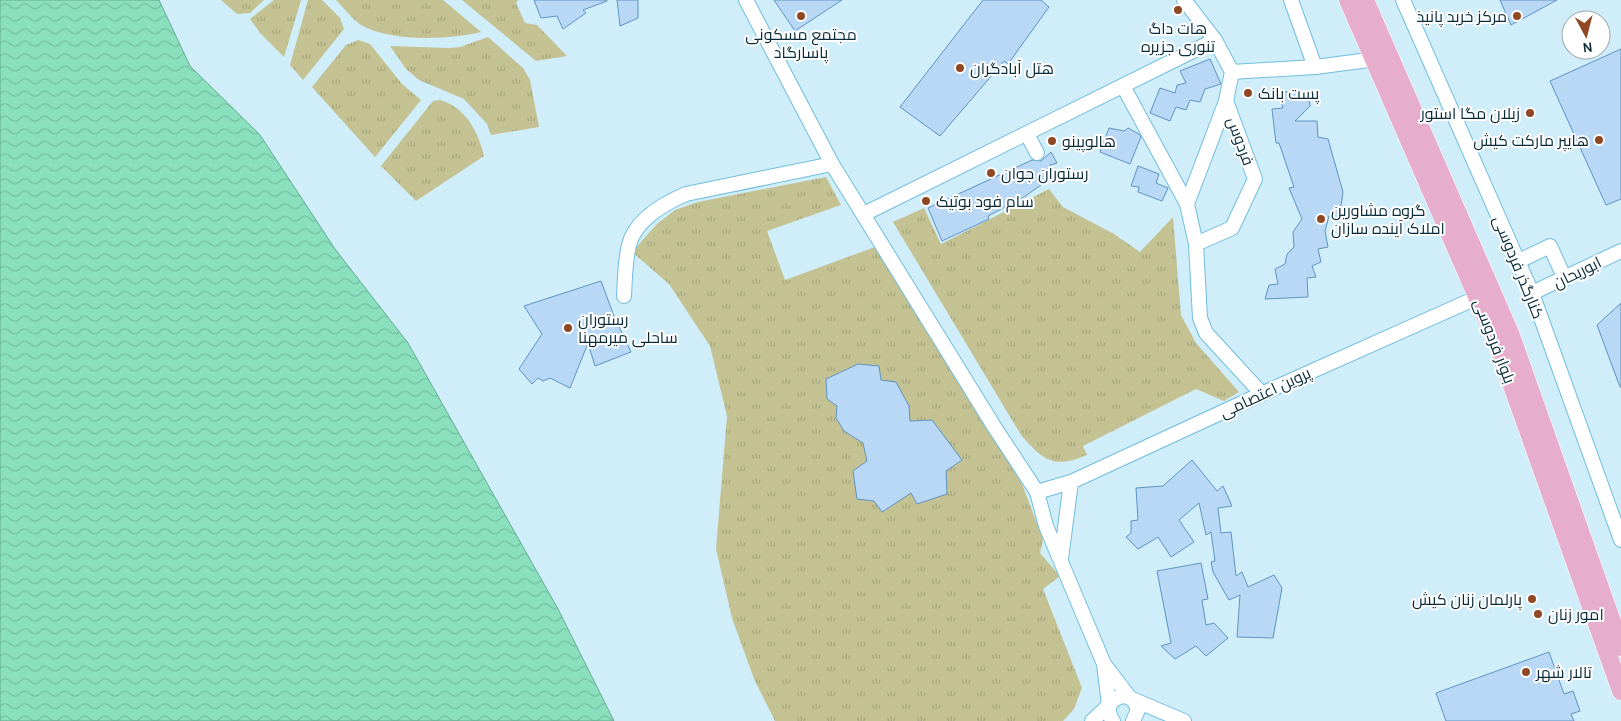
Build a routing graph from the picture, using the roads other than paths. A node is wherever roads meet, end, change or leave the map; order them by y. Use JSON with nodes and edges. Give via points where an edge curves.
{"nodes":[{"id":1,"x":746,"y":0,"type":"edge"},
{"id":2,"x":1291,"y":0,"type":"edge"},
{"id":3,"x":1348,"y":0,"type":"edge"},
{"id":4,"x":1365,"y":0,"type":"edge"},
{"id":5,"x":1403,"y":0,"type":"edge"},
{"id":6,"x":1191,"y":2,"type":"edge"},
{"id":7,"x":1215,"y":40,"type":"junction"},
{"id":8,"x":1383,"y":58,"type":"junction"},
{"id":9,"x":1315,"y":67,"type":"junction"},
{"id":10,"x":1232,"y":72,"type":"junction"},
{"id":11,"x":1122,"y":86,"type":"junction"},
{"id":12,"x":1226,"y":101,"type":"junction"},
{"id":13,"x":1027,"y":134,"type":"junction"},
{"id":14,"x":1037,"y":153,"type":"dead end"},
{"id":15,"x":832,"y":164,"type":"junction"},
{"id":16,"x":1187,"y":204,"type":"junction"},
{"id":17,"x":864,"y":214,"type":"junction"},
{"id":18,"x":1196,"y":244,"type":"junction"},
{"id":19,"x":1621,"y":251,"type":"edge"},
{"id":20,"x":1519,"y":261,"type":"junction"},
{"id":21,"x":1565,"y":278,"type":"junction"},
{"id":22,"x":1532,"y":293,"type":"junction"},
{"id":23,"x":1485,"y":294,"type":"junction"},
{"id":24,"x":624,"y":296,"type":"dead end"},
{"id":25,"x":1262,"y":394,"type":"junction"},
{"id":26,"x":1071,"y":482,"type":"junction"},
{"id":27,"x":1038,"y":492,"type":"junction"},
{"id":28,"x":1621,"y":540,"type":"edge"},
{"id":29,"x":1061,"y":563,"type":"junction"},
{"id":30,"x":1621,"y":647,"type":"edge"},
{"id":31,"x":1104,"y":664,"type":"junction"},
{"id":32,"x":1621,"y":690,"type":"edge"},
{"id":33,"x":1132,"y":700,"type":"junction"},
{"id":34,"x":1110,"y":705,"type":"junction"},
{"id":35,"x":1180,"y":720,"type":"edge"},
{"id":36,"x":1092,"y":721,"type":"edge"},
{"id":37,"x":1113,"y":721,"type":"edge"},
{"id":38,"x":1133,"y":721,"type":"edge"},
{"id":39,"x":1154,"y":721,"type":"edge"}],
"edges":[{"from":1,"to":15,"type":"street"},
{"from":2,"to":9,"type":"street"},
{"from":3,"to":8,"type":"main road","name":"بلوار فردوسی"},
{"from":4,"to":8,"type":"main road","name":"بلوار فردوسی"},
{"from":5,"to":20,"type":"street","name":"کنارگذر فردوسی"},
{"from":6,"to":7,"type":"street"},
{"from":7,"to":10,"type":"street"},
{"from":7,"to":11,"type":"street"},
{"from":8,"to":9,"type":"street"},
{"from":8,"to":23,"type":"main road","name":"بلوار فردوسی"},
{"from":9,"to":10,"type":"street"},
{"from":10,"to":12,"type":"street","name":"فردوس"},
{"from":11,"to":13,"type":"street"},
{"from":11,"to":16,"type":"street"},
{"from":12,"to":16,"type":"street","name":"فردوس"},
{"from":12,"to":18,"type":"street","name":"فردوس","via":[[1254,179],[1232,228]]},
{"from":13,"to":14,"type":"street"},
{"from":13,"to":17,"type":"street"},
{"from":15,"to":17,"type":"street"},
{"from":15,"to":24,"type":"street","via":[[686,194],[666,203],[639,227],[629,242]]},
{"from":16,"to":18,"type":"street"},
{"from":17,"to":27,"type":"street"},
{"from":18,"to":25,"type":"street","via":[[1200,318],[1206,334]]},
{"from":19,"to":21,"type":"street","name":"ابوریحان"},
{"from":20,"to":21,"type":"street","via":[[1550,246]]},
{"from":20,"to":22,"type":"street","name":"کنارگذر فردوسی"},
{"from":21,"to":22,"type":"street","name":"ابوریحان"},
{"from":22,"to":28,"type":"street","name":"کنارگذر فردوسی"},
{"from":23,"to":25,"type":"street","name":"پروین اعتصامی"},
{"from":23,"to":30,"type":"main road","name":"بلوار فردوسی","via":[[1510,333]]},
{"from":23,"to":32,"type":"main road","name":"بلوار فردوسی"},
{"from":25,"to":26,"type":"street","name":"پروین اعتصامی"},
{"from":26,"to":27,"type":"street","name":"پروین اعتصامی"},
{"from":26,"to":29,"type":"street"},
{"from":27,"to":29,"type":"street","via":[[1046,526]]},
{"from":29,"to":31,"type":"street"},
{"from":31,"to":33,"type":"street"},
{"from":31,"to":34,"type":"street"},
{"from":33,"to":34,"type":"street","via":[[1120,696]]},
{"from":33,"to":35,"type":"street"},
{"from":33,"to":38,"type":"street","via":[[1138,710]]},
{"from":34,"to":36,"type":"street"},
{"from":34,"to":37,"type":"street","via":[[1109,714]]},
{"from":35,"to":39,"type":"street"}]}
